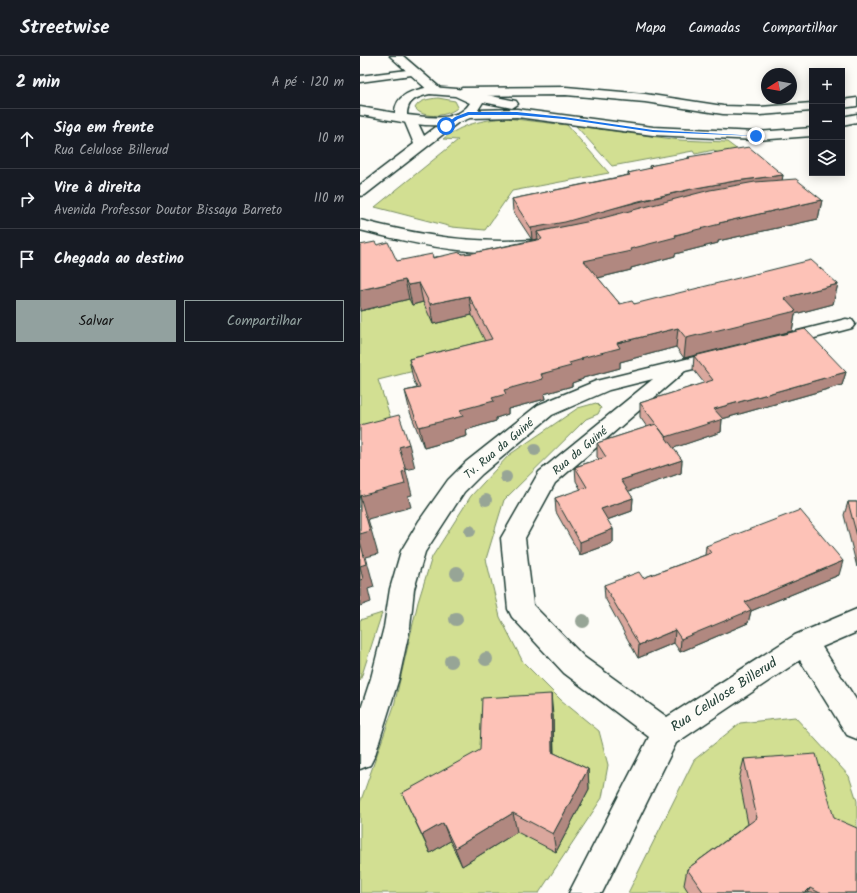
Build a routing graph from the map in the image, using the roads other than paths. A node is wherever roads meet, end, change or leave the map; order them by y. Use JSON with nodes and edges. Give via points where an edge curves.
{"nodes":[{"id":1,"x":396,"y":56,"type":"edge"},
{"id":2,"x":415,"y":72,"type":"junction"},
{"id":3,"x":360,"y":79,"type":"edge"},
{"id":4,"x":435,"y":90,"type":"junction"},
{"id":5,"x":467,"y":94,"type":"junction"},
{"id":6,"x":409,"y":97,"type":"junction"},
{"id":7,"x":388,"y":99,"type":"dead end"},
{"id":8,"x":374,"y":100,"type":"dead end"},
{"id":9,"x":360,"y":102,"type":"edge"},
{"id":10,"x":857,"y":102,"type":"edge"},
{"id":11,"x":845,"y":104,"type":"edge"},
{"id":12,"x":809,"y":107,"type":"edge"},
{"id":13,"x":360,"y":111,"type":"edge"},
{"id":14,"x":462,"y":116,"type":"junction"},
{"id":15,"x":406,"y":118,"type":"junction"},
{"id":16,"x":857,"y":118,"type":"edge"},
{"id":17,"x":845,"y":120,"type":"edge"},
{"id":18,"x":809,"y":124,"type":"edge"},
{"id":19,"x":857,"y":128,"type":"edge"},
{"id":20,"x":845,"y":130,"type":"edge"},
{"id":21,"x":809,"y":132,"type":"edge"},
{"id":22,"x":421,"y":144,"type":"junction"},
{"id":23,"x":360,"y":192,"type":"edge"},
{"id":24,"x":360,"y":226,"type":"edge"},
{"id":25,"x":544,"y":244,"type":"edge"},
{"id":26,"x":846,"y":324,"type":"dead end"},
{"id":27,"x":763,"y":346,"type":"edge"},
{"id":28,"x":740,"y":351,"type":"edge"},
{"id":29,"x":680,"y":367,"type":"junction"},
{"id":30,"x":857,"y":620,"type":"edge"},
{"id":31,"x":804,"y":642,"type":"junction"},
{"id":32,"x":857,"y":726,"type":"edge"},
{"id":33,"x":666,"y":733,"type":"junction"},
{"id":34,"x":360,"y":755,"type":"edge"},
{"id":35,"x":585,"y":893,"type":"edge"}],
"edges":[{"from":1,"to":2,"type":"street"},
{"from":2,"to":3,"type":"lane"},
{"from":2,"to":4,"type":"street"},
{"from":4,"to":5,"type":"street"},
{"from":4,"to":6,"type":"street"},
{"from":5,"to":12,"type":"street","via":[[566,91],[645,98],[723,110],[760,111]]},
{"from":5,"to":14,"type":"street","via":[[477,102],[475,108]]},
{"from":5,"to":18,"type":"street","via":[[524,106],[657,122],[753,128]]},
{"from":6,"to":7,"type":"street"},
{"from":6,"to":15,"type":"street","via":[[401,102],[399,109]]},
{"from":8,"to":9,"type":"street"},
{"from":10,"to":11,"type":"street"},
{"from":13,"to":15,"type":"street"},
{"from":14,"to":15,"type":"street","via":[[441,121]]},
{"from":14,"to":21,"type":"street","via":[[517,114],[661,131],[756,136]]},
{"from":14,"to":22,"type":"street"},
{"from":15,"to":22,"type":"street"},
{"from":16,"to":17,"type":"street"},
{"from":19,"to":20,"type":"street"},
{"from":22,"to":23,"type":"street"},
{"from":24,"to":25,"type":"street","via":[[450,245],[487,247]]},
{"from":26,"to":27,"type":"street"},
{"from":28,"to":29,"type":"street","name":"Rua da Guiné"},
{"from":29,"to":33,"type":"street","name":"Rua da Guiné","via":[[547,478],[513,538],[521,609],[574,665]]},
{"from":29,"to":34,"type":"street","name":"Tv. Rua da Guiné","via":[[603,385],[545,410],[456,486],[413,551],[402,589],[397,627],[385,678]]},
{"from":30,"to":31,"type":"street","name":"Rua Celulose Billerud"},
{"from":31,"to":32,"type":"street"},
{"from":31,"to":33,"type":"street","name":"Rua Celulose Billerud"},
{"from":33,"to":35,"type":"street","name":"Rua Celulose Billerud"}]}
